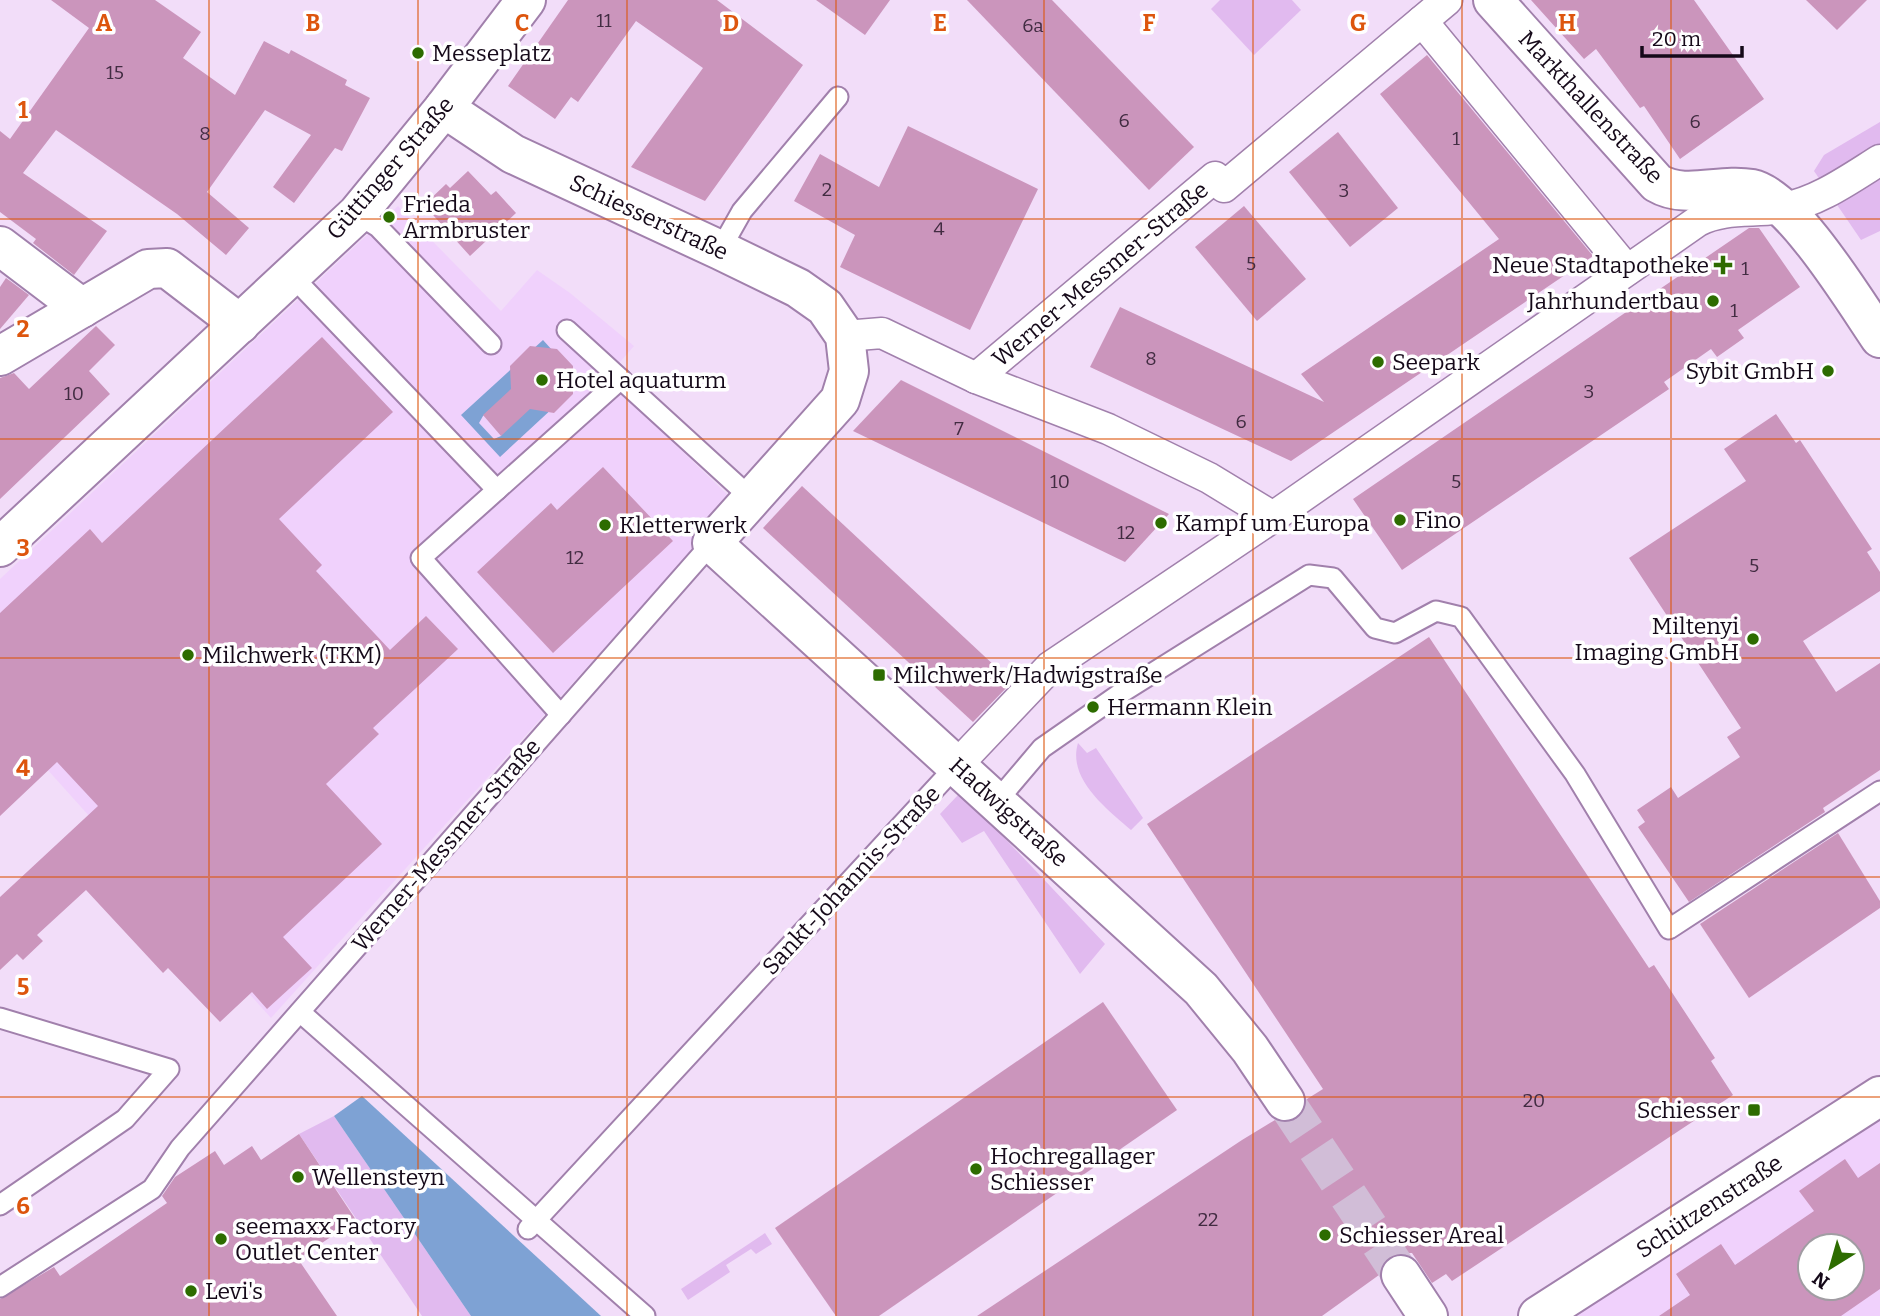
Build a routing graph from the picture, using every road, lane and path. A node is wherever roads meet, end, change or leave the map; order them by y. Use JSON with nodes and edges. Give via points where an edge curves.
{"nodes":[{"id":1,"x":526,"y":0,"type":"edge"},
{"id":2,"x":1447,"y":0,"type":"edge"},
{"id":3,"x":1493,"y":0,"type":"edge"},
{"id":4,"x":1422,"y":22,"type":"junction"},
{"id":5,"x":838,"y":97,"type":"dead end"},
{"id":6,"x":444,"y":108,"type":"junction"},
{"id":7,"x":1880,"y":160,"type":"edge"},
{"id":8,"x":1784,"y":208,"type":"junction"},
{"id":9,"x":357,"y":214,"type":"junction"},
{"id":10,"x":0,"y":246,"type":"edge"},
{"id":11,"x":720,"y":250,"type":"junction"},
{"id":12,"x":1627,"y":270,"type":"junction"},
{"id":13,"x":291,"y":275,"type":"junction"},
{"id":14,"x":82,"y":308,"type":"junction"},
{"id":15,"x":240,"y":324,"type":"junction"},
{"id":16,"x":567,"y":330,"type":"dead end"},
{"id":17,"x":845,"y":336,"type":"junction"},
{"id":18,"x":1880,"y":338,"type":"edge"},
{"id":19,"x":491,"y":344,"type":"dead end"},
{"id":20,"x":0,"y":356,"type":"edge"},
{"id":21,"x":976,"y":377,"type":"junction"},
{"id":22,"x":621,"y":379,"type":"junction"},
{"id":23,"x":497,"y":490,"type":"junction"},
{"id":24,"x":751,"y":498,"type":"junction"},
{"id":25,"x":1273,"y":517,"type":"junction"},
{"id":26,"x":712,"y":543,"type":"junction"},
{"id":27,"x":0,"y":547,"type":"edge"},
{"id":28,"x":561,"y":715,"type":"junction"},
{"id":29,"x":957,"y":765,"type":"junction"},
{"id":30,"x":1880,"y":791,"type":"edge"},
{"id":31,"x":997,"y":801,"type":"junction"},
{"id":32,"x":300,"y":1012,"type":"junction"},
{"id":33,"x":0,"y":1018,"type":"edge"},
{"id":34,"x":1880,"y":1096,"type":"edge"},
{"id":35,"x":1284,"y":1101,"type":"tunnel mouth"},
{"id":36,"x":0,"y":1205,"type":"edge"},
{"id":37,"x":532,"y":1225,"type":"junction"},
{"id":38,"x":1401,"y":1275,"type":"tunnel mouth"},
{"id":39,"x":0,"y":1287,"type":"edge"},
{"id":40,"x":645,"y":1316,"type":"edge"},
{"id":41,"x":1428,"y":1316,"type":"edge"},
{"id":42,"x":1538,"y":1316,"type":"edge"}],
"edges":[{"from":1,"to":6,"type":"street","name":"Güttinger Straße"},
{"from":2,"to":4,"type":"street","name":"Werner-Messmer-Straße"},
{"from":3,"to":8,"type":"street","name":"Markthallenstraße","via":[[1657,183],[1682,192],[1753,189]]},
{"from":4,"to":12,"type":"street"},
{"from":4,"to":21,"type":"street","name":"Werner-Messmer-Straße","via":[[1224,187],[1215,177]]},
{"from":5,"to":11,"type":"lane","via":[[742,211]]},
{"from":6,"to":9,"type":"street","name":"Güttinger Straße"},
{"from":6,"to":11,"type":"street","name":"Schiesserstraße","via":[[513,154]]},
{"from":7,"to":8,"type":"street","name":"Sankt-Johannis-Straße","via":[[1821,194]]},
{"from":8,"to":12,"type":"street","name":"Sankt-Johannis-Straße","via":[[1709,215]]},
{"from":8,"to":18,"type":"street","name":"Markthallenstraße"},
{"from":9,"to":13,"type":"street","name":"Güttinger Straße"},
{"from":9,"to":19,"type":"lane","via":[[378,227]]},
{"from":10,"to":14,"type":"street"},
{"from":11,"to":17,"type":"street","name":"Schiesserstraße","via":[[798,288],[825,307]]},
{"from":12,"to":25,"type":"street","name":"Sankt-Johannis-Straße"},
{"from":13,"to":15,"type":"street","name":"Güttinger Straße"},
{"from":13,"to":23,"type":"lane"},
{"from":14,"to":15,"type":"street","via":[[148,269],[167,268]]},
{"from":14,"to":20,"type":"street"},
{"from":15,"to":27,"type":"street","name":"Güttinger Straße"},
{"from":16,"to":22,"type":"lane"},
{"from":17,"to":21,"type":"street","via":[[882,333]]},
{"from":17,"to":24,"type":"street","name":"Schiesserstraße","via":[[849,371],[840,400]]},
{"from":21,"to":25,"type":"street","via":[[1108,429],[1209,478]]},
{"from":22,"to":23,"type":"lane"},
{"from":22,"to":24,"type":"lane"},
{"from":23,"to":28,"type":"lane","via":[[421,558]]},
{"from":24,"to":26,"type":"street","name":"Schiesserstraße"},
{"from":25,"to":29,"type":"street","name":"Sankt-Johannis-Straße","via":[[1050,667]]},
{"from":26,"to":28,"type":"lane","name":"Werner-Messmer-Straße"},
{"from":26,"to":29,"type":"street","name":"Hadwigstraße"},
{"from":28,"to":32,"type":"lane","name":"Werner-Messmer-Straße"},
{"from":29,"to":31,"type":"street","name":"Hadwigstraße"},
{"from":29,"to":37,"type":"lane","name":"Sankt-Johannis-Straße"},
{"from":30,"to":31,"type":"lane","via":[[1670,929],[1575,774],[1461,617],[1436,611],[1395,633],[1375,628],[1333,578],[1309,575],[1042,748]]},
{"from":31,"to":35,"type":"street","name":"Hadwigstraße","via":[[1201,989],[1251,1049]]},
{"from":32,"to":37,"type":"lane"},
{"from":32,"to":39,"type":"lane","name":"Werner-Messmer-Straße","via":[[180,1148],[152,1189]]},
{"from":33,"to":36,"type":"lane","via":[[169,1069],[125,1119]]},
{"from":34,"to":42,"type":"street","name":"Schützenstraße"},
{"from":37,"to":40,"type":"lane"},
{"from":38,"to":41,"type":"street"}]}
